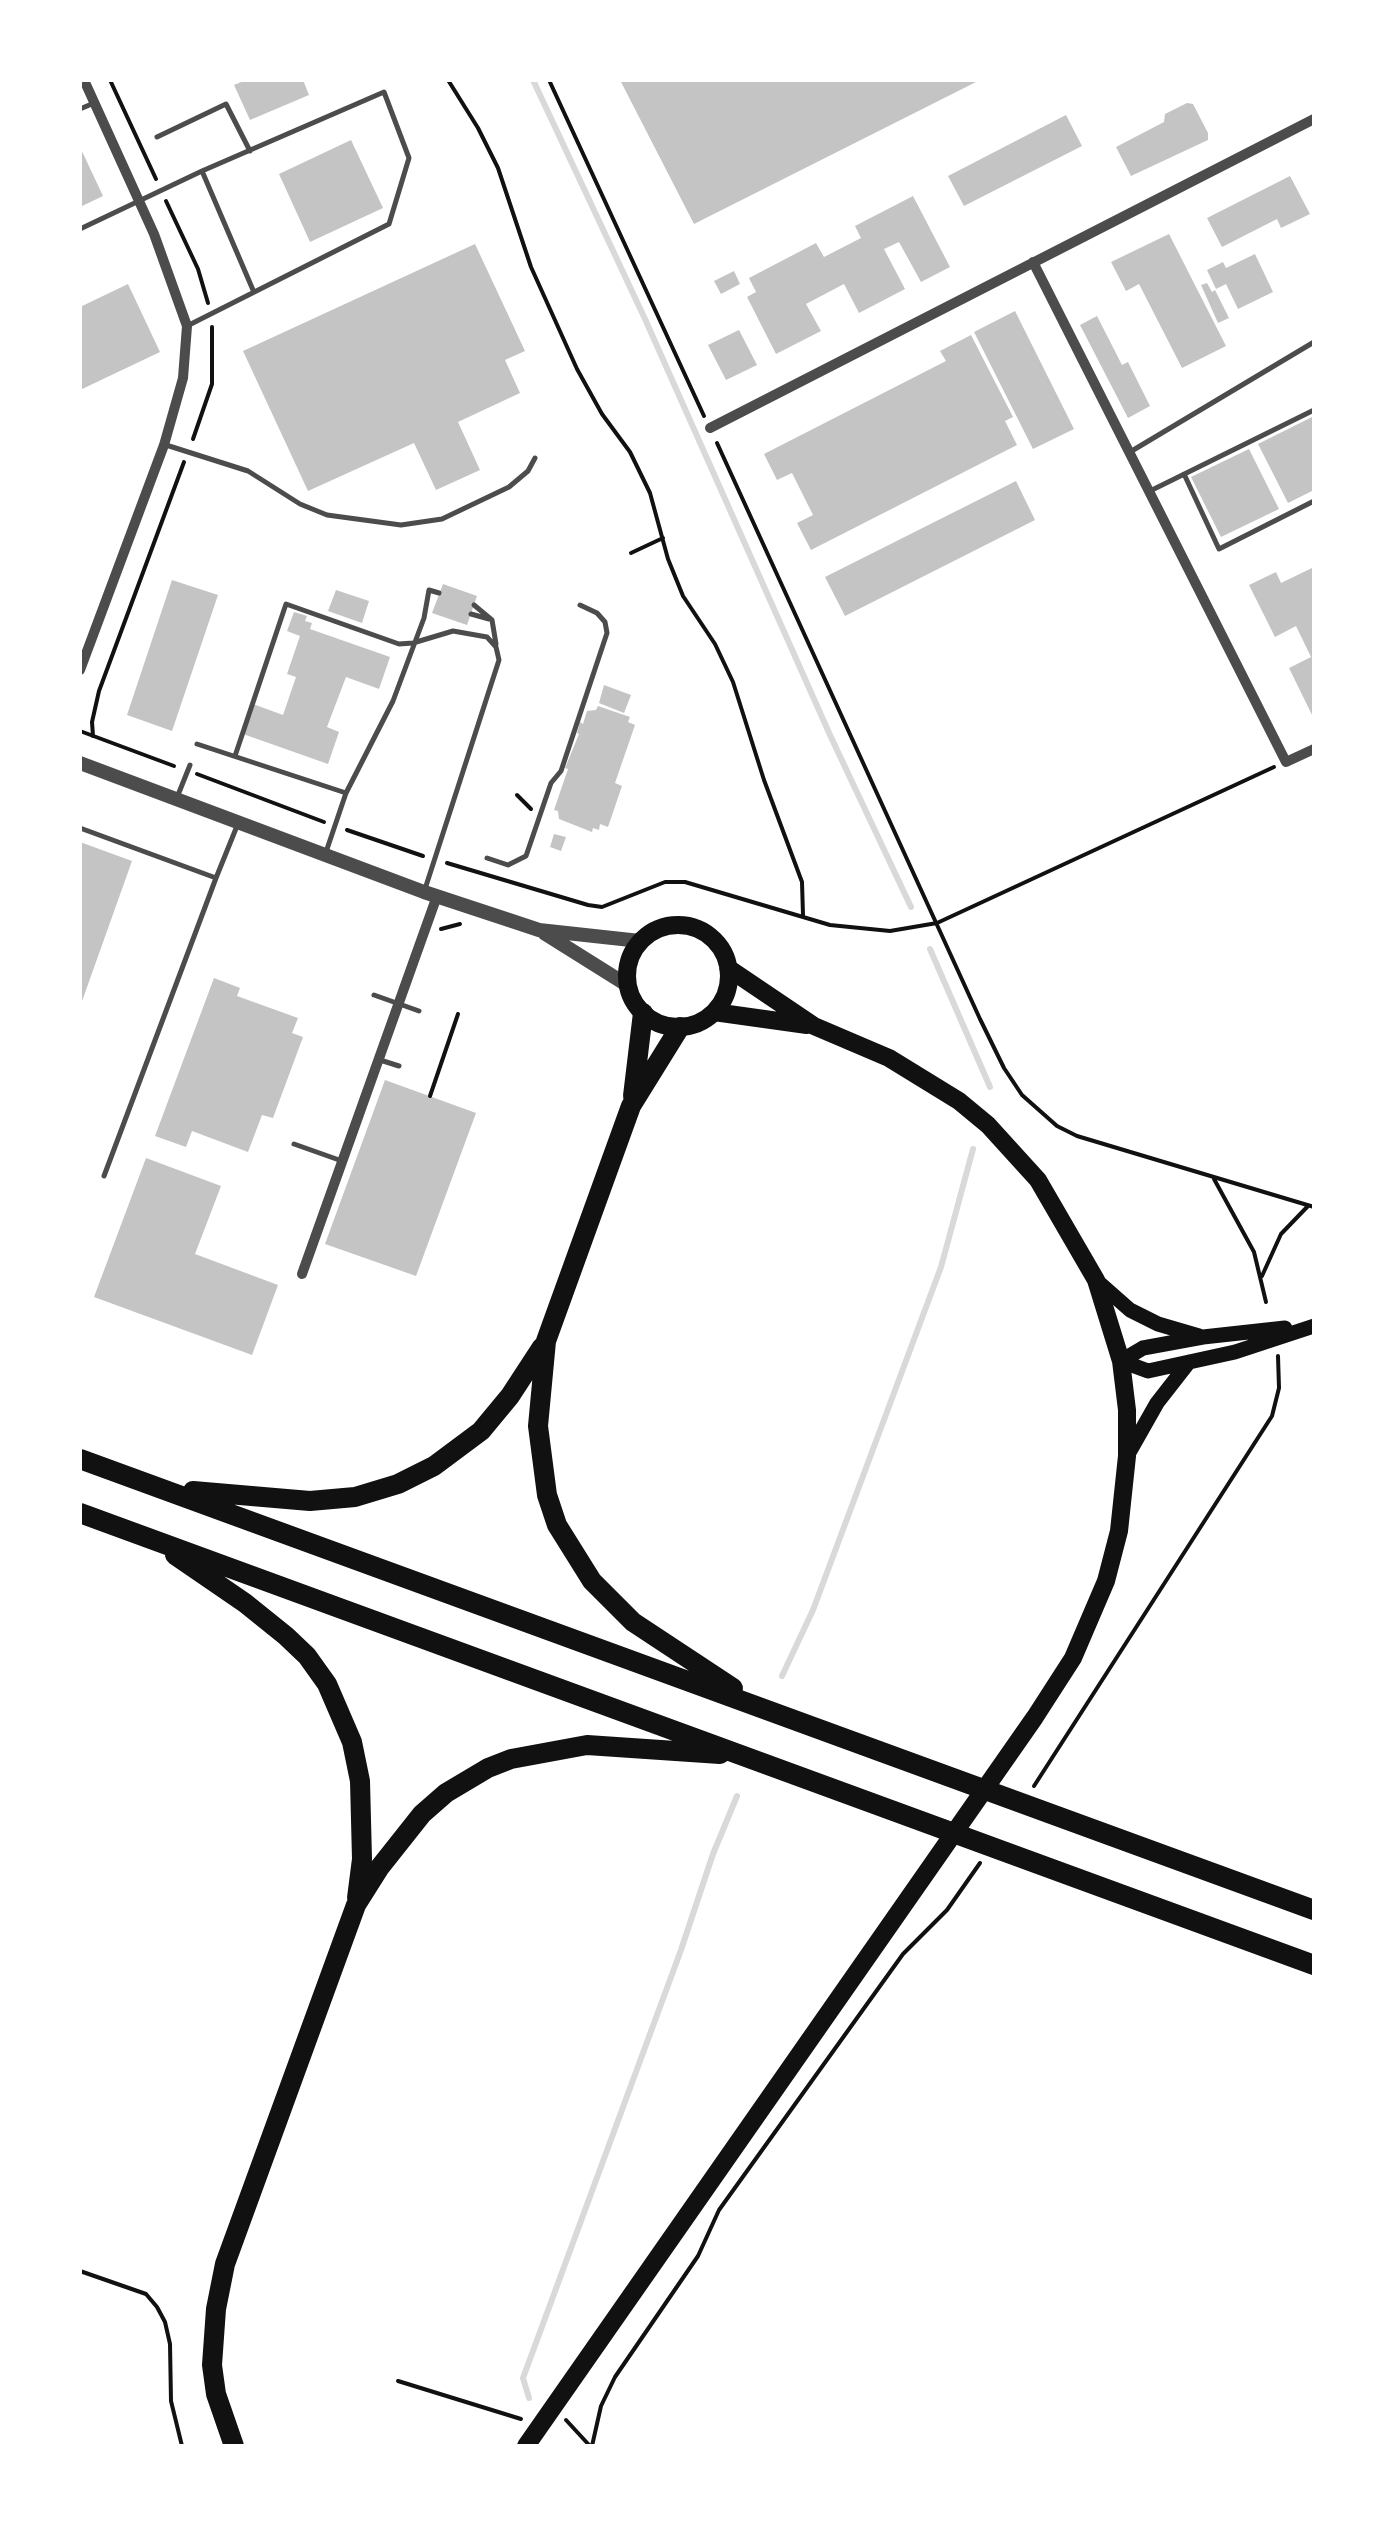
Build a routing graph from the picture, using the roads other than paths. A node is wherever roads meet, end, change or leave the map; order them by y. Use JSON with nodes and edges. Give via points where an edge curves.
{"nodes":[{"id":1,"x":84,"y":80,"type":"edge"},
{"id":2,"x":94,"y":103,"type":"junction"},
{"id":3,"x":80,"y":110,"type":"edge"},
{"id":4,"x":1314,"y":120,"type":"edge"},
{"id":5,"x":157,"y":138,"type":"dead end"},
{"id":6,"x":250,"y":151,"type":"junction"},
{"id":7,"x":202,"y":172,"type":"junction"},
{"id":8,"x":139,"y":202,"type":"junction"},
{"id":9,"x":80,"y":229,"type":"edge"},
{"id":10,"x":1033,"y":262,"type":"junction"},
{"id":11,"x":254,"y":290,"type":"junction"},
{"id":12,"x":187,"y":326,"type":"junction"},
{"id":13,"x":1314,"y":342,"type":"edge"},
{"id":14,"x":1314,"y":410,"type":"edge"},
{"id":15,"x":710,"y":428,"type":"road end"},
{"id":16,"x":164,"y":445,"type":"junction"},
{"id":17,"x":1130,"y":452,"type":"junction"},
{"id":18,"x":535,"y":458,"type":"dead end"},
{"id":19,"x":1184,"y":474,"type":"junction"},
{"id":20,"x":1149,"y":492,"type":"junction"},
{"id":21,"x":1314,"y":501,"type":"edge"},
{"id":22,"x":439,"y":593,"type":"dead end"},
{"id":23,"x":426,"y":600,"type":"junction"},
{"id":24,"x":436,"y":602,"type":"dead end"},
{"id":25,"x":474,"y":605,"type":"dead end"},
{"id":26,"x":580,"y":605,"type":"dead end"},
{"id":27,"x":470,"y":614,"type":"dead end"},
{"id":28,"x":492,"y":620,"type":"junction"},
{"id":29,"x":413,"y":643,"type":"junction"},
{"id":30,"x":496,"y":647,"type":"junction"},
{"id":31,"x":80,"y":670,"type":"edge"},
{"id":32,"x":196,"y":744,"type":"dead end"},
{"id":33,"x":1314,"y":749,"type":"edge"},
{"id":34,"x":234,"y":756,"type":"junction"},
{"id":35,"x":80,"y":763,"type":"edge"},
{"id":36,"x":188,"y":768,"type":"road end"},
{"id":37,"x":346,"y":793,"type":"junction"},
{"id":38,"x":176,"y":798,"type":"junction"},
{"id":39,"x":239,"y":822,"type":"junction"},
{"id":40,"x":80,"y":828,"type":"edge"},
{"id":41,"x":325,"y":855,"type":"junction"},
{"id":42,"x":487,"y":858,"type":"dead end"},
{"id":43,"x":216,"y":878,"type":"junction"},
{"id":44,"x":430,"y":894,"type":"junction"},
{"id":45,"x":539,"y":930,"type":"junction"},
{"id":46,"x":640,"y":941,"type":"junction"},
{"id":47,"x":728,"y":968,"type":"junction"},
{"id":48,"x":627,"y":985,"type":"junction"},
{"id":49,"x":374,"y":995,"type":"dead end"},
{"id":50,"x":399,"y":1004,"type":"junction"},
{"id":51,"x":419,"y":1011,"type":"dead end"},
{"id":52,"x":714,"y":1012,"type":"junction"},
{"id":53,"x":643,"y":1014,"type":"junction"},
{"id":54,"x":814,"y":1026,"type":"junction"},
{"id":55,"x":680,"y":1027,"type":"junction"},
{"id":56,"x":380,"y":1060,"type":"junction"},
{"id":57,"x":399,"y":1066,"type":"dead end"},
{"id":58,"x":631,"y":1106,"type":"junction"},
{"id":59,"x":294,"y":1144,"type":"dead end"},
{"id":60,"x":342,"y":1161,"type":"junction"},
{"id":61,"x":104,"y":1176,"type":"dead end"},
{"id":62,"x":302,"y":1274,"type":"dead end"},
{"id":63,"x":1096,"y":1280,"type":"junction"},
{"id":64,"x":1314,"y":1326,"type":"edge"},
{"id":65,"x":1203,"y":1337,"type":"junction"},
{"id":66,"x":546,"y":1341,"type":"junction"},
{"id":67,"x":1121,"y":1361,"type":"junction"},
{"id":68,"x":1189,"y":1362,"type":"junction"},
{"id":69,"x":1128,"y":1456,"type":"junction"},
{"id":70,"x":80,"y":1459,"type":"edge"},
{"id":71,"x":156,"y":1486,"type":"junction"},
{"id":72,"x":80,"y":1513,"type":"edge"},
{"id":73,"x":150,"y":1538,"type":"junction"},
{"id":74,"x":763,"y":1709,"type":"junction"},
{"id":75,"x":746,"y":1756,"type":"junction"},
{"id":76,"x":356,"y":1905,"type":"junction"},
{"id":77,"x":1314,"y":1910,"type":"edge"},
{"id":78,"x":1314,"y":1965,"type":"edge"},
{"id":79,"x":234,"y":2446,"type":"edge"},
{"id":80,"x":526,"y":2446,"type":"edge"}],
"edges":[{"from":1,"to":2,"type":"street"},
{"from":2,"to":3,"type":"lane"},
{"from":2,"to":8,"type":"street"},
{"from":4,"to":10,"type":"street"},
{"from":5,"to":6,"type":"lane","via":[[226,104]]},
{"from":6,"to":7,"type":"lane"},
{"from":6,"to":11,"type":"lane","via":[[384,92],[409,158],[389,224]]},
{"from":7,"to":8,"type":"lane"},
{"from":7,"to":11,"type":"lane"},
{"from":8,"to":9,"type":"lane"},
{"from":8,"to":12,"type":"street"},
{"from":10,"to":15,"type":"street"},
{"from":10,"to":17,"type":"street"},
{"from":11,"to":12,"type":"lane"},
{"from":12,"to":16,"type":"street","via":[[183,378]]},
{"from":13,"to":17,"type":"lane"},
{"from":14,"to":19,"type":"lane"},
{"from":16,"to":18,"type":"lane","via":[[248,470],[326,515],[400,526],[442,519],[510,486]]},
{"from":16,"to":31,"type":"street"},
{"from":17,"to":20,"type":"street"},
{"from":19,"to":20,"type":"lane"},
{"from":19,"to":21,"type":"lane","via":[[1219,549]]},
{"from":20,"to":33,"type":"street","via":[[1286,762]]},
{"from":22,"to":23,"type":"lane","via":[[429,590]]},
{"from":23,"to":24,"type":"lane"},
{"from":23,"to":29,"type":"lane"},
{"from":25,"to":28,"type":"lane"},
{"from":26,"to":42,"type":"lane","via":[[598,613],[607,633],[562,771],[551,782],[526,856],[508,865]]},
{"from":27,"to":28,"type":"lane"},
{"from":28,"to":30,"type":"lane"},
{"from":29,"to":30,"type":"lane","via":[[453,631],[487,637]]},
{"from":29,"to":34,"type":"lane","via":[[399,644],[286,604]]},
{"from":29,"to":37,"type":"lane","via":[[393,701]]},
{"from":30,"to":44,"type":"lane","via":[[499,660]]},
{"from":32,"to":34,"type":"lane"},
{"from":34,"to":37,"type":"lane"},
{"from":35,"to":38,"type":"street"},
{"from":36,"to":38,"type":"lane"},
{"from":37,"to":41,"type":"lane"},
{"from":38,"to":39,"type":"street"},
{"from":39,"to":41,"type":"street"},
{"from":39,"to":43,"type":"lane"},
{"from":40,"to":43,"type":"lane"},
{"from":41,"to":44,"type":"street"},
{"from":43,"to":61,"type":"lane"},
{"from":44,"to":45,"type":"street"},
{"from":44,"to":50,"type":"street"},
{"from":45,"to":46,"type":"street"},
{"from":45,"to":48,"type":"street"},
{"from":46,"to":47,"type":"main road","via":[[684,925],[714,939]]},
{"from":46,"to":48,"type":"main road"},
{"from":47,"to":52,"type":"main road"},
{"from":47,"to":54,"type":"main road"},
{"from":48,"to":53,"type":"main road"},
{"from":49,"to":50,"type":"lane"},
{"from":50,"to":51,"type":"lane"},
{"from":50,"to":56,"type":"street"},
{"from":52,"to":54,"type":"main road"},
{"from":52,"to":55,"type":"main road"},
{"from":53,"to":55,"type":"main road"},
{"from":53,"to":58,"type":"highway"},
{"from":54,"to":63,"type":"main road","via":[[922,1076],[988,1124],[1038,1180]]},
{"from":55,"to":58,"type":"highway"},
{"from":56,"to":57,"type":"lane"},
{"from":56,"to":60,"type":"street"},
{"from":58,"to":66,"type":"highway"},
{"from":59,"to":60,"type":"lane"},
{"from":60,"to":62,"type":"street"},
{"from":63,"to":65,"type":"main road","via":[[1130,1310]]},
{"from":63,"to":67,"type":"main road"},
{"from":64,"to":65,"type":"main road"},
{"from":64,"to":68,"type":"main road"},
{"from":65,"to":67,"type":"main road","via":[[1143,1348]]},
{"from":66,"to":71,"type":"highway","via":[[481,1430],[398,1484],[310,1501]]},
{"from":66,"to":74,"type":"highway","via":[[541,1464],[573,1552],[633,1622]]},
{"from":67,"to":68,"type":"main road","via":[[1148,1371]]},
{"from":67,"to":69,"type":"main road"},
{"from":68,"to":69,"type":"main road"},
{"from":69,"to":80,"type":"main road","via":[[1120,1531],[1073,1658]]},
{"from":70,"to":71,"type":"highway"},
{"from":71,"to":74,"type":"highway"},
{"from":72,"to":73,"type":"highway"},
{"from":73,"to":75,"type":"highway"},
{"from":73,"to":76,"type":"highway","via":[[264,1617],[327,1684],[352,1742],[360,1782]]},
{"from":74,"to":77,"type":"highway"},
{"from":75,"to":76,"type":"highway","via":[[587,1745],[512,1758],[466,1780],[422,1814]]},
{"from":75,"to":78,"type":"highway"},
{"from":76,"to":79,"type":"highway","via":[[225,2264],[212,2365]]}]}
